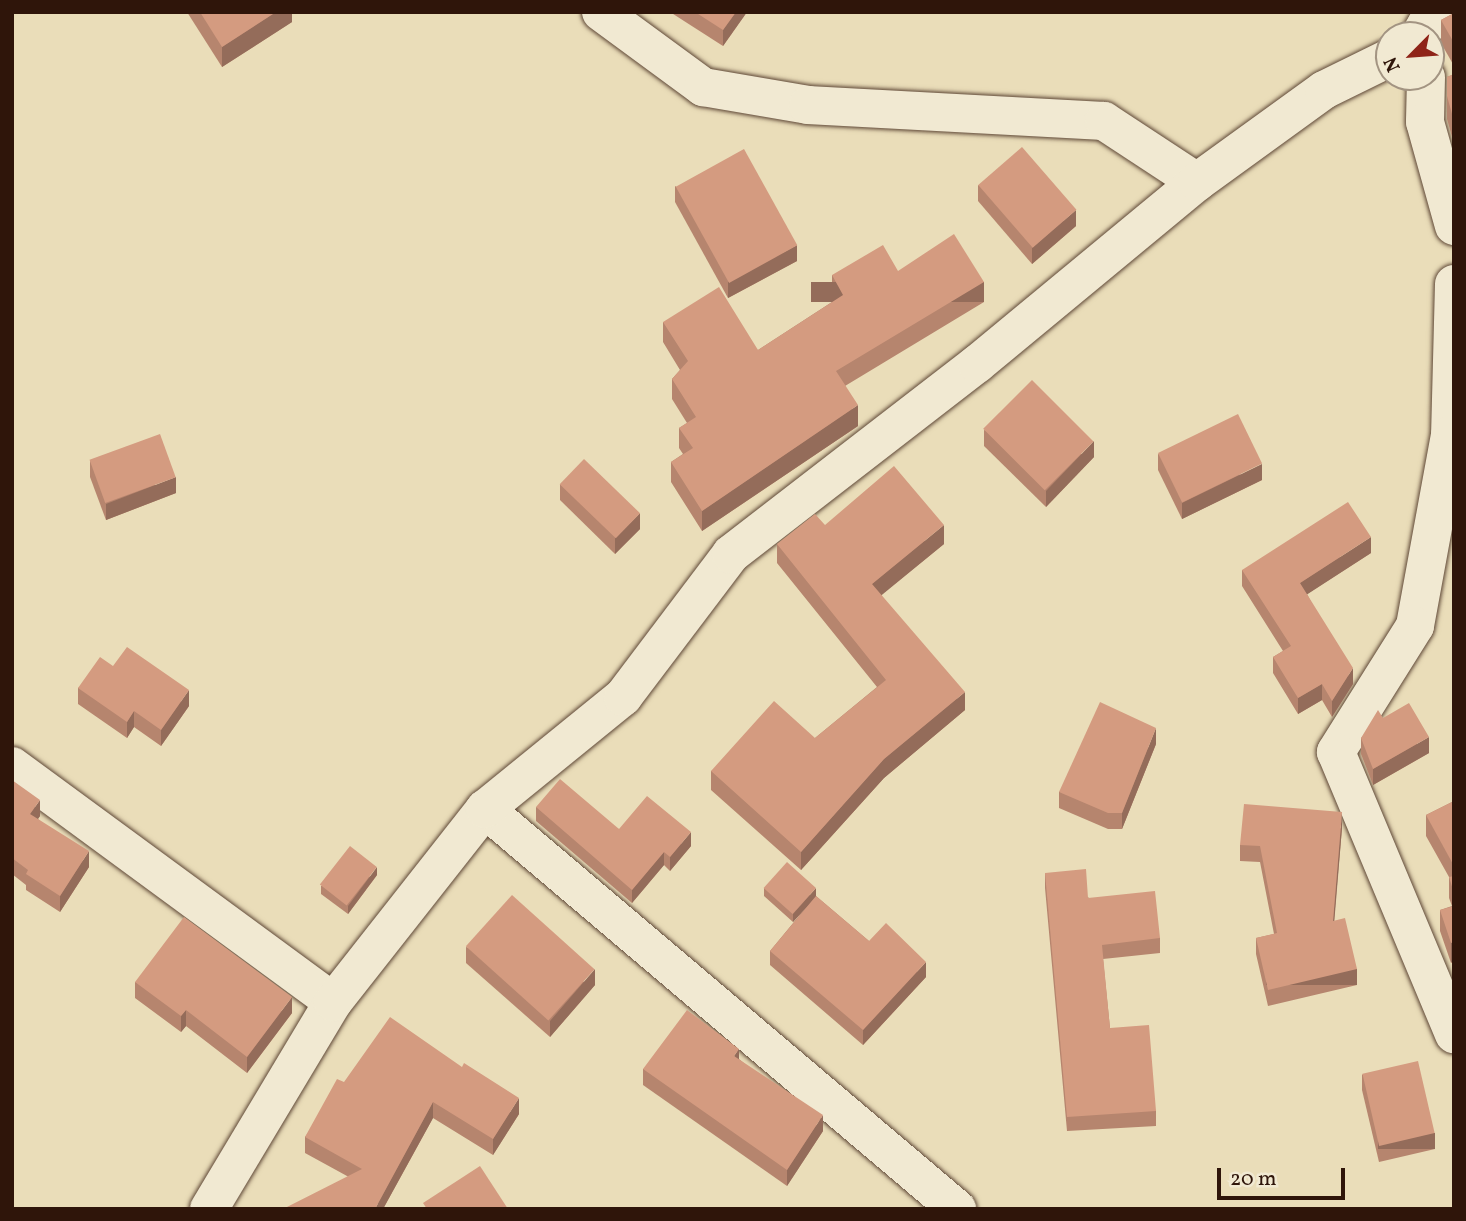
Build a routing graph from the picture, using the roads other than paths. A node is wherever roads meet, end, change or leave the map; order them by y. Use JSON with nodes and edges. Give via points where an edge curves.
{"nodes":[{"id":1,"x":601,"y":12,"type":"edge"},
{"id":2,"x":1375,"y":65,"type":"edge"},
{"id":3,"x":1426,"y":91,"type":"edge"},
{"id":4,"x":1197,"y":182,"type":"junction"},
{"id":5,"x":1454,"y":226,"type":"edge"},
{"id":6,"x":1454,"y":284,"type":"edge"},
{"id":7,"x":12,"y":766,"type":"edge"},
{"id":8,"x":485,"y":809,"type":"junction"},
{"id":9,"x":332,"y":1002,"type":"junction"},
{"id":10,"x":1454,"y":1034,"type":"edge"},
{"id":11,"x":209,"y":1209,"type":"edge"},
{"id":12,"x":957,"y":1209,"type":"edge"}],
"edges":[{"from":1,"to":4,"type":"street","via":[[704,87],[808,104],[1104,121]]},
{"from":2,"to":4,"type":"street","via":[[1324,90]]},
{"from":3,"to":5,"type":"street","via":[[1425,122]]},
{"from":4,"to":8,"type":"street","via":[[977,364],[731,554],[623,697]]},
{"from":6,"to":10,"type":"street","via":[[1450,435],[1415,626],[1336,752]]},
{"from":7,"to":9,"type":"street"},
{"from":8,"to":9,"type":"street"},
{"from":8,"to":12,"type":"street"},
{"from":9,"to":11,"type":"street"}]}
